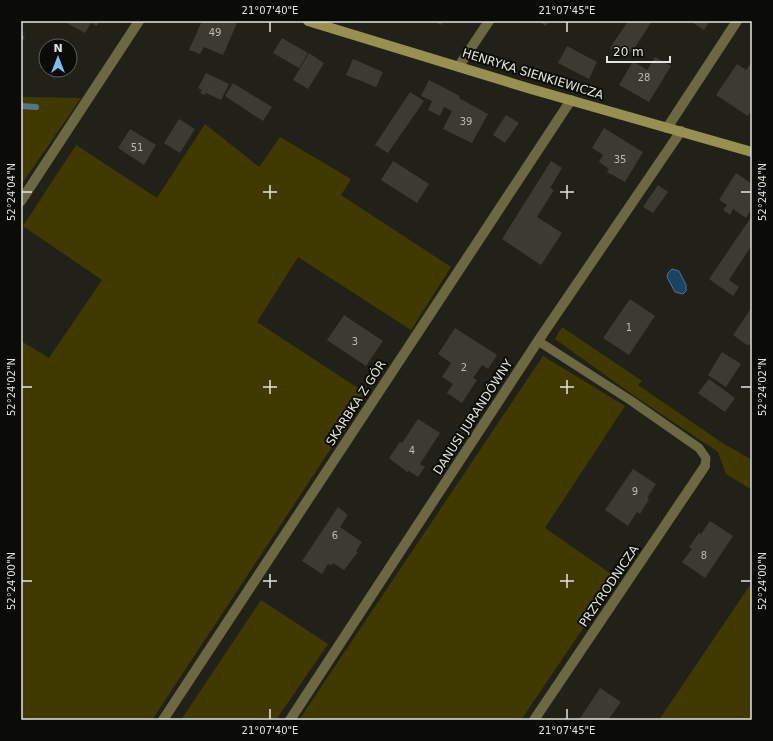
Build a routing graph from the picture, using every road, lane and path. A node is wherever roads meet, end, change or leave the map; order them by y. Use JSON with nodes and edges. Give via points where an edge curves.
{"nodes":[{"id":1,"x":138,"y":21,"type":"edge"},
{"id":2,"x":308,"y":21,"type":"edge"},
{"id":3,"x":489,"y":21,"type":"edge"},
{"id":4,"x":737,"y":21,"type":"edge"},
{"id":5,"x":459,"y":66,"type":"junction"},
{"id":6,"x":571,"y":100,"type":"junction"},
{"id":7,"x":667,"y":128,"type":"junction"},
{"id":8,"x":681,"y":131,"type":"junction"},
{"id":9,"x":752,"y":152,"type":"edge"},
{"id":10,"x":21,"y":201,"type":"edge"},
{"id":11,"x":538,"y":341,"type":"junction"},
{"id":12,"x":705,"y":466,"type":"joint"},
{"id":13,"x":163,"y":720,"type":"edge"},
{"id":14,"x":290,"y":720,"type":"edge"},
{"id":15,"x":534,"y":720,"type":"edge"}],
"edges":[{"from":1,"to":10,"type":"street"},
{"from":2,"to":5,"type":"street","name":"HENRYKA SIENKIEWICZA"},
{"from":3,"to":5,"type":"street"},
{"from":4,"to":7,"type":"street"},
{"from":5,"to":6,"type":"street","name":"HENRYKA SIENKIEWICZA"},
{"from":6,"to":7,"type":"street","name":"HENRYKA SIENKIEWICZA"},
{"from":6,"to":13,"type":"street","name":"SKARBKA Z GÓR"},
{"from":7,"to":8,"type":"street","name":"HENRYKA SIENKIEWICZA"},
{"from":8,"to":9,"type":"street","name":"HENRYKA SIENKIEWICZA"},
{"from":8,"to":11,"type":"street","name":"DANUSI JURANDÓWNY"},
{"from":11,"to":12,"type":"lane","via":[[699,448],[706,458]]},
{"from":11,"to":14,"type":"street","name":"DANUSI JURANDÓWNY"},
{"from":12,"to":15,"type":"street","name":"PRZYRODNICZA"}]}
